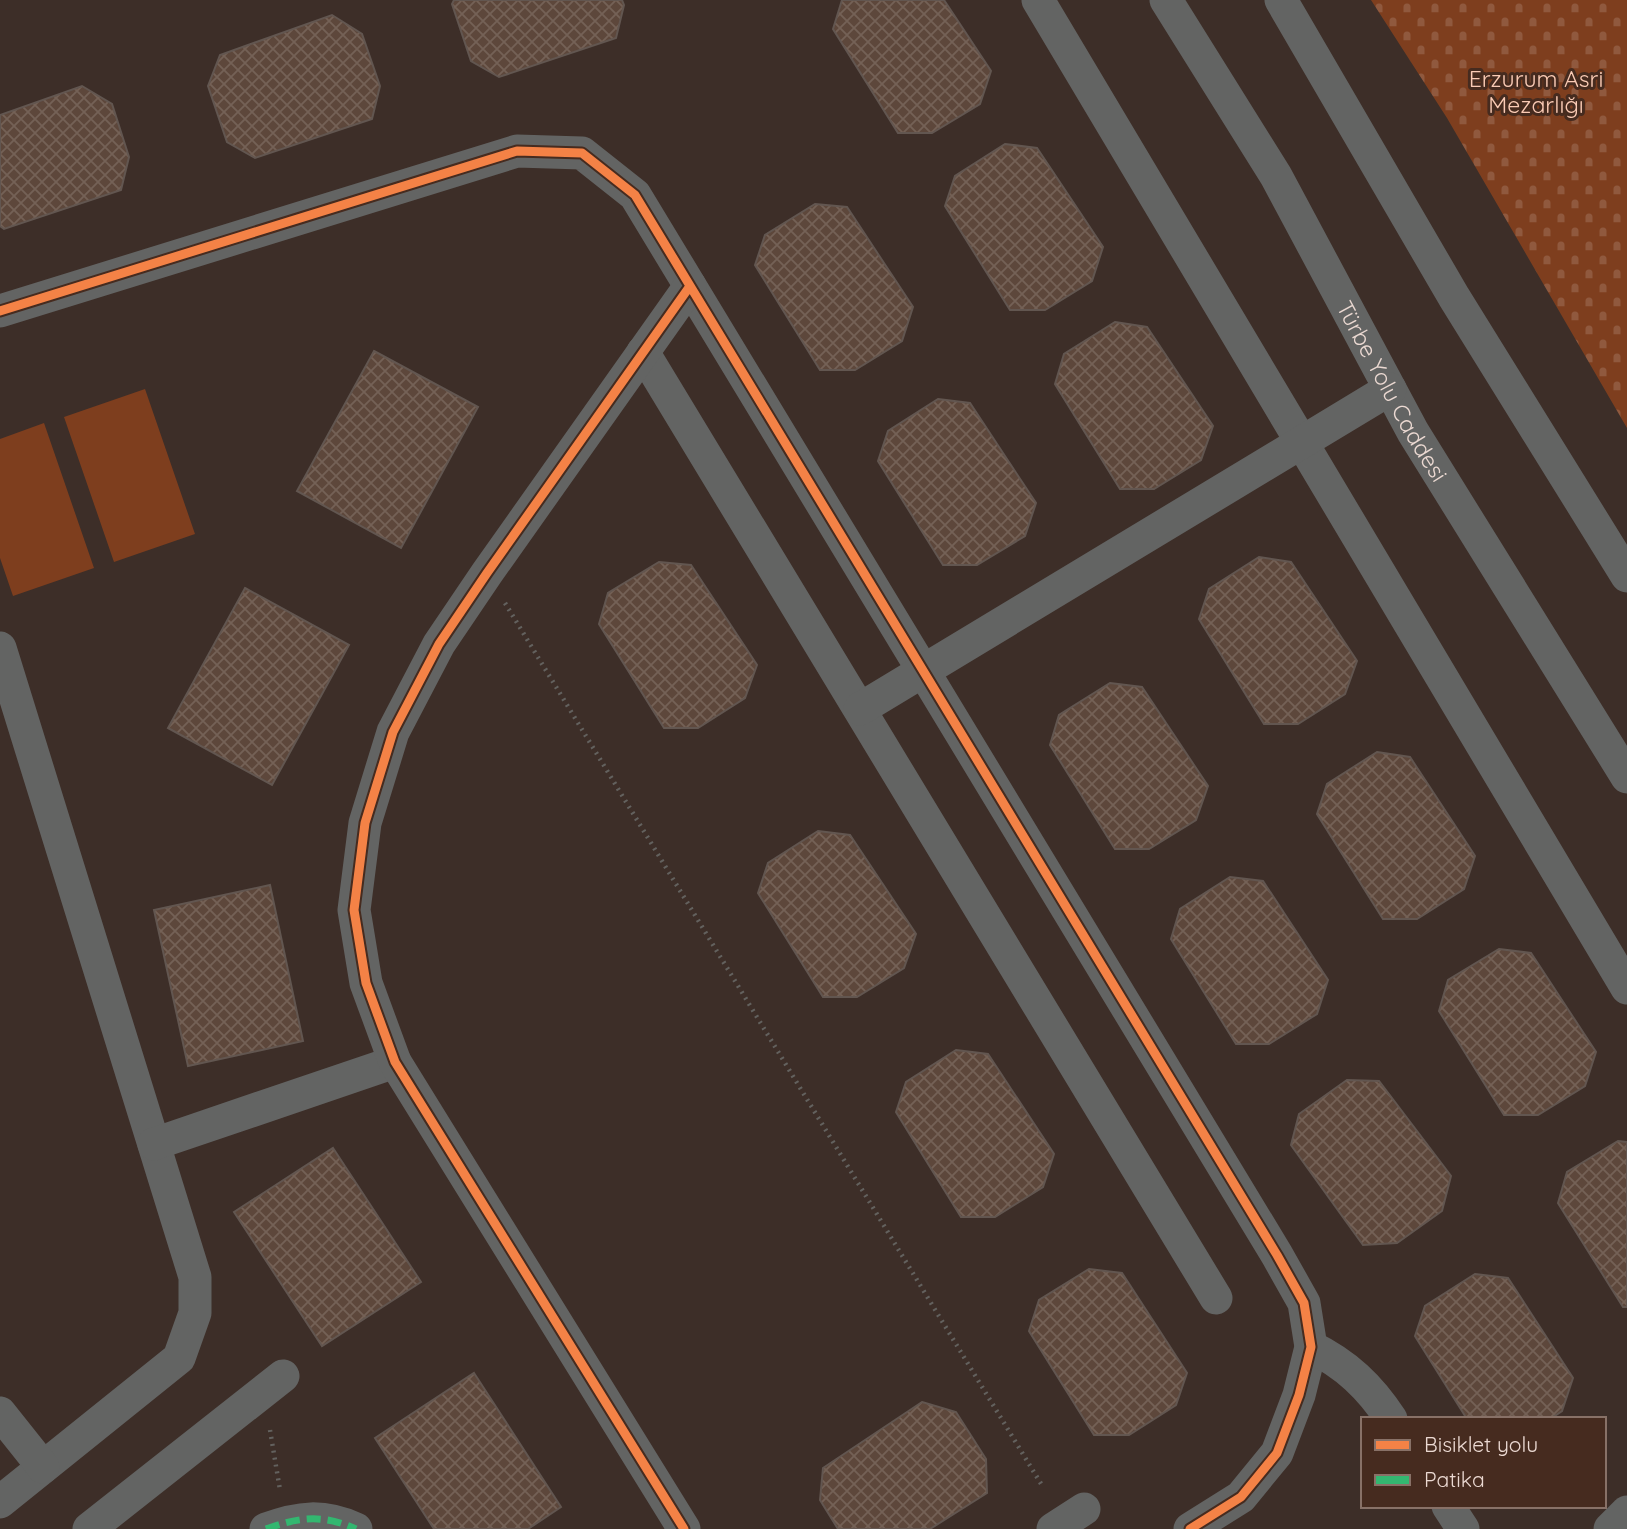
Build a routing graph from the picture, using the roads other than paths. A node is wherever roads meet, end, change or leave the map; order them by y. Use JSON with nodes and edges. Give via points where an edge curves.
{"nodes":[{"id":1,"x":1038,"y":0,"type":"edge"},
{"id":2,"x":1166,"y":0,"type":"edge"},
{"id":3,"x":1281,"y":0,"type":"edge"},
{"id":4,"x":690,"y":286,"type":"junction"},
{"id":5,"x":0,"y":311,"type":"edge"},
{"id":6,"x":643,"y":352,"type":"junction"},
{"id":7,"x":1390,"y":389,"type":"junction"},
{"id":8,"x":1301,"y":443,"type":"junction"},
{"id":9,"x":1627,"y":576,"type":"edge"},
{"id":10,"x":0,"y":648,"type":"edge"},
{"id":11,"x":923,"y":671,"type":"junction"},
{"id":12,"x":860,"y":709,"type":"junction"},
{"id":13,"x":1627,"y":777,"type":"edge"},
{"id":14,"x":1627,"y":988,"type":"edge"},
{"id":15,"x":395,"y":1062,"type":"junction"},
{"id":16,"x":154,"y":1144,"type":"junction"},
{"id":17,"x":1216,"y":1298,"type":"dead end"},
{"id":18,"x":1311,"y":1347,"type":"junction"},
{"id":19,"x":283,"y":1376,"type":"dead end"},
{"id":20,"x":0,"y":1413,"type":"edge"},
{"id":21,"x":1390,"y":1417,"type":"edge"},
{"id":22,"x":43,"y":1467,"type":"junction"},
{"id":23,"x":0,"y":1502,"type":"edge"},
{"id":24,"x":1449,"y":1508,"type":"edge"},
{"id":25,"x":1083,"y":1509,"type":"dead end"},
{"id":26,"x":1627,"y":1512,"type":"edge"},
{"id":27,"x":276,"y":1525,"type":"edge"},
{"id":28,"x":89,"y":1529,"type":"edge"},
{"id":29,"x":356,"y":1529,"type":"edge"},
{"id":30,"x":684,"y":1529,"type":"edge"},
{"id":31,"x":1054,"y":1529,"type":"edge"},
{"id":32,"x":1190,"y":1529,"type":"edge"},
{"id":33,"x":1463,"y":1529,"type":"edge"},
{"id":34,"x":1610,"y":1529,"type":"edge"}],
"edges":[{"from":1,"to":8,"type":"street"},
{"from":2,"to":7,"type":"street","name":"Türbe Yolu Caddesi","via":[[1276,176]]},
{"from":3,"to":9,"type":"street","via":[[1454,297]]},
{"from":4,"to":5,"type":"street","via":[[635,195],[582,153],[517,151]]},
{"from":4,"to":6,"type":"street"},
{"from":4,"to":11,"type":"street"},
{"from":6,"to":12,"type":"street"},
{"from":6,"to":15,"type":"street","via":[[439,644],[393,732],[365,823],[354,910],[366,983]]},
{"from":7,"to":8,"type":"street"},
{"from":7,"to":13,"type":"street","name":"Türbe Yolu Caddesi","via":[[1412,432]]},
{"from":8,"to":11,"type":"street"},
{"from":8,"to":14,"type":"street"},
{"from":10,"to":16,"type":"street"},
{"from":11,"to":12,"type":"street"},
{"from":11,"to":18,"type":"street","via":[[1277,1255],[1304,1303]]},
{"from":12,"to":17,"type":"street"},
{"from":15,"to":16,"type":"street"},
{"from":15,"to":30,"type":"street"},
{"from":16,"to":22,"type":"street","via":[[195,1277],[195,1313],[179,1358]]},
{"from":18,"to":21,"type":"street","via":[[1334,1358],[1374,1393]]},
{"from":18,"to":32,"type":"street","via":[[1277,1453],[1241,1497]]},
{"from":19,"to":28,"type":"street"},
{"from":20,"to":22,"type":"street"},
{"from":22,"to":23,"type":"street"},
{"from":24,"to":33,"type":"street"},
{"from":25,"to":31,"type":"street"},
{"from":26,"to":34,"type":"street"},
{"from":27,"to":29,"type":"street","via":[[324,1518]]}]}
